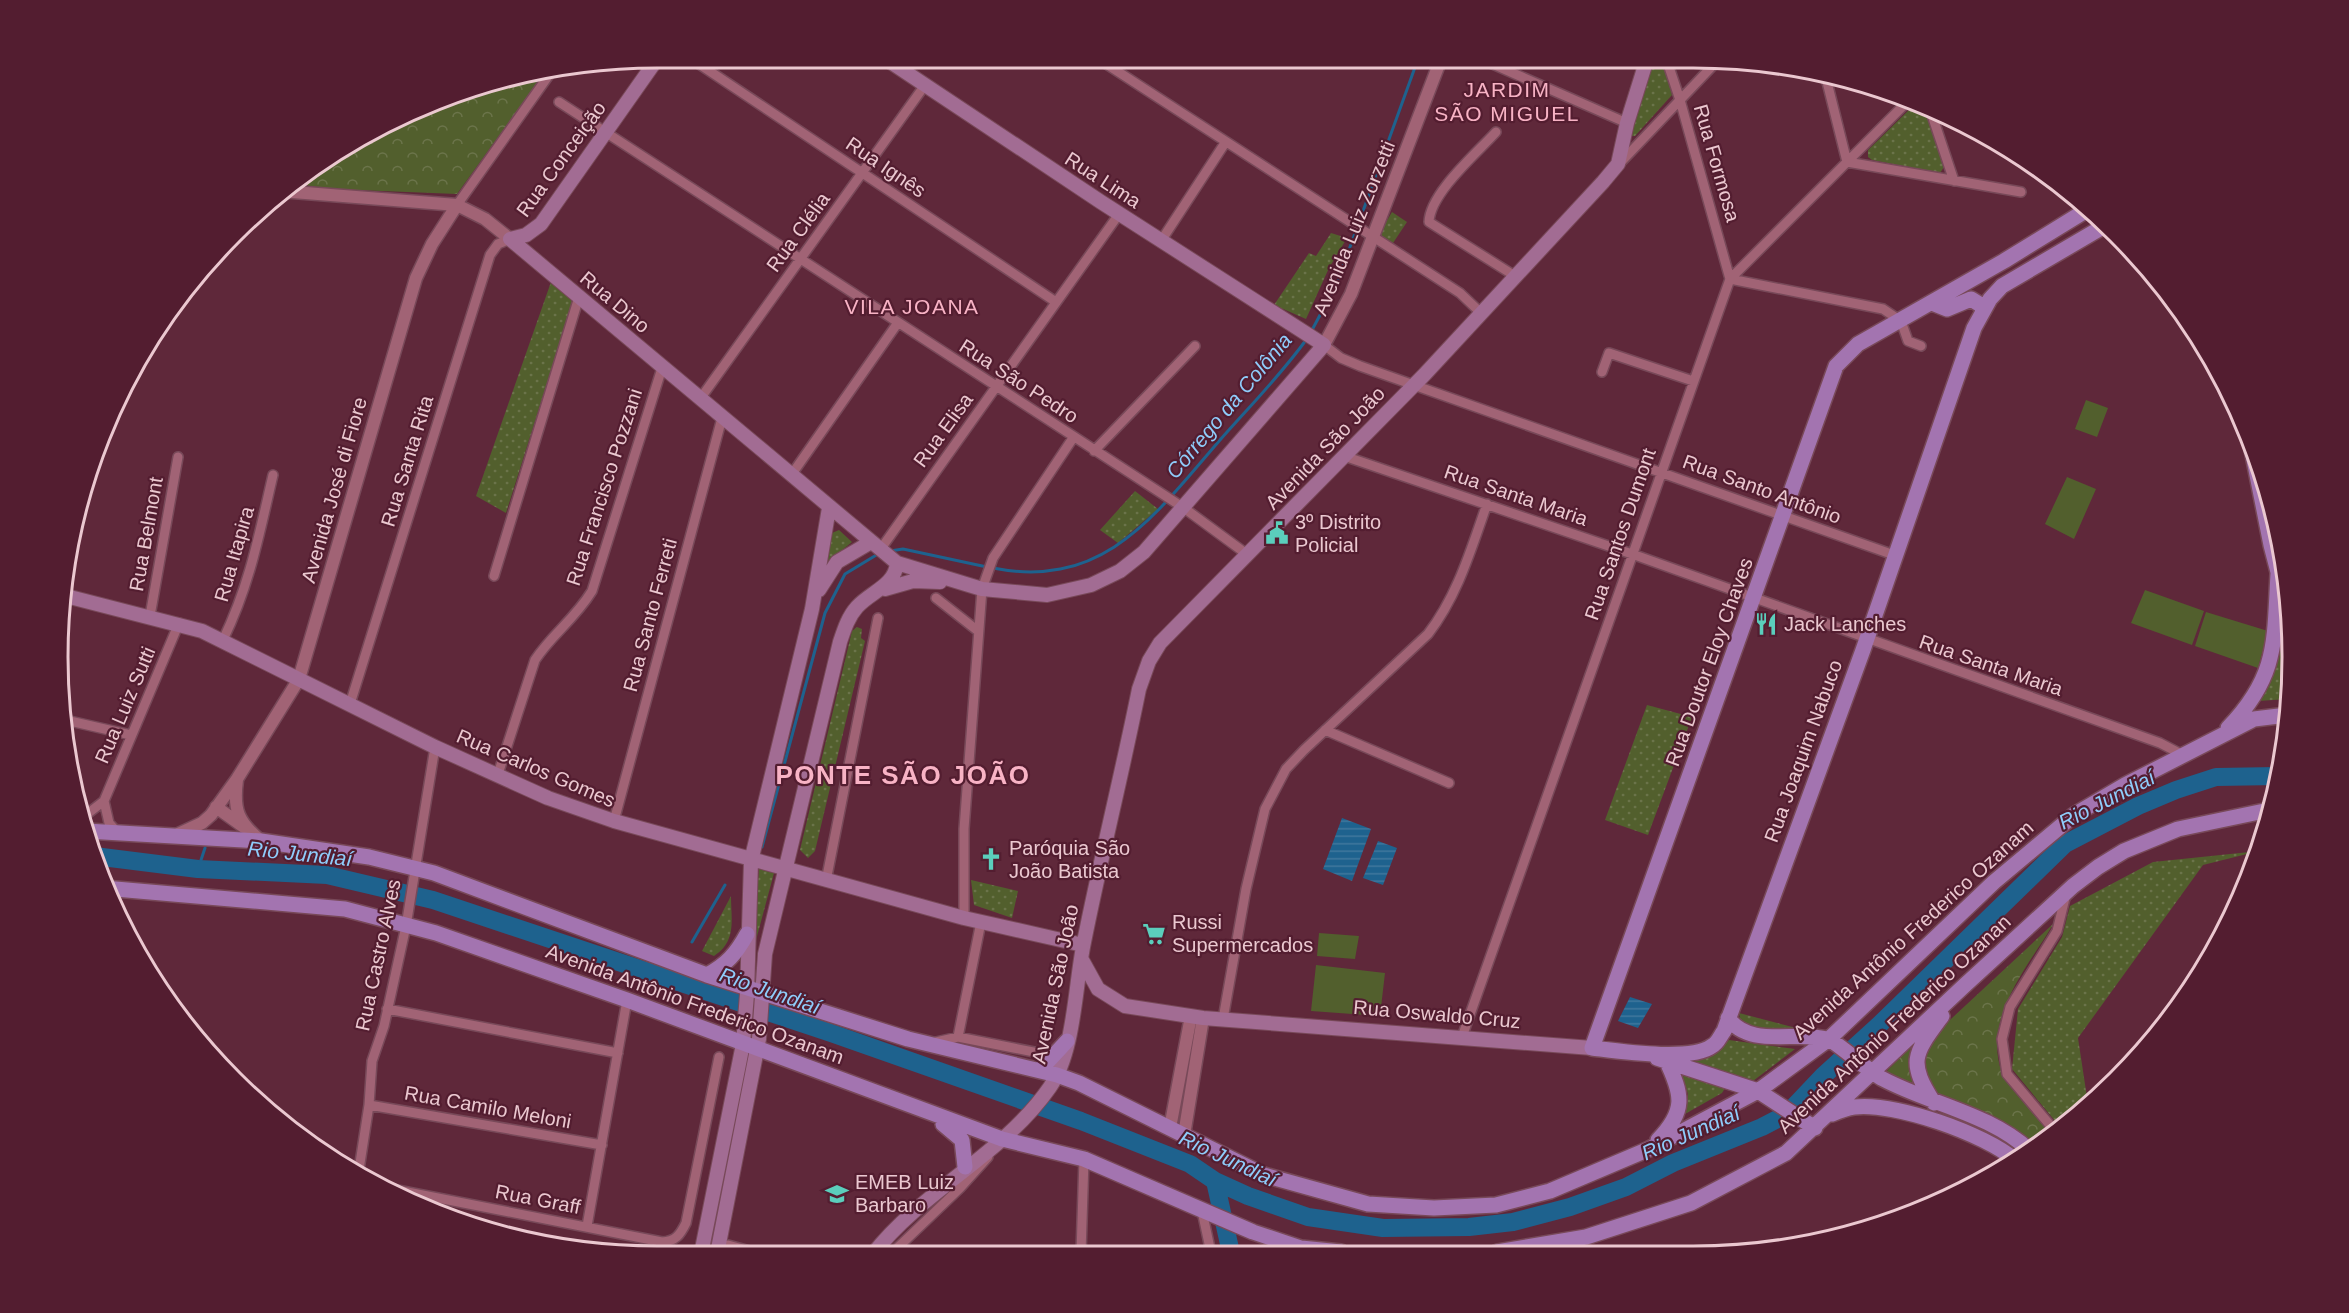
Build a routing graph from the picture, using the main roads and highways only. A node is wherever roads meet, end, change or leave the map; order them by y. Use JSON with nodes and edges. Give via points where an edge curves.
{"nodes":[{"id":1,"x":651,"y":67,"type":"edge"},
{"id":2,"x":898,"y":67,"type":"edge"},
{"id":3,"x":1644,"y":67,"type":"edge"},
{"id":4,"x":2081,"y":214,"type":"edge"},
{"id":5,"x":2098,"y":230,"type":"edge"},
{"id":6,"x":510,"y":239,"type":"joint"},
{"id":7,"x":2004,"y":261,"type":"junction"},
{"id":8,"x":1932,"y":303,"type":"junction"},
{"id":9,"x":1987,"y":303,"type":"junction"},
{"id":10,"x":1321,"y":343,"type":"joint"},
{"id":11,"x":829,"y":507,"type":"junction"},
{"id":12,"x":884,"y":553,"type":"junction"},
{"id":13,"x":960,"y":583,"type":"junction"},
{"id":14,"x":2277,"y":588,"type":"edge"},
{"id":15,"x":71,"y":598,"type":"edge"},
{"id":16,"x":867,"y":598,"type":"junction"},
{"id":17,"x":812,"y":609,"type":"junction"},
{"id":18,"x":2278,"y":716,"type":"edge"},
{"id":19,"x":2219,"y":737,"type":"junction"},
{"id":20,"x":2260,"y":812,"type":"edge"},
{"id":21,"x":95,"y":832,"type":"edge"},
{"id":22,"x":751,"y":861,"type":"junction"},
{"id":23,"x":786,"y":870,"type":"junction"},
{"id":24,"x":115,"y":889,"type":"edge"},
{"id":25,"x":747,"y":934,"type":"junction"},
{"id":26,"x":1082,"y":952,"type":"junction"},
{"id":27,"x":707,"y":975,"type":"junction"},
{"id":28,"x":1965,"y":985,"type":"junction"},
{"id":29,"x":754,"y":994,"type":"junction"},
{"id":30,"x":1728,"y":1018,"type":"junction"},
{"id":31,"x":1831,"y":1040,"type":"junction"},
{"id":32,"x":751,"y":1041,"type":"junction"},
{"id":33,"x":1067,"y":1041,"type":"junction"},
{"id":34,"x":1592,"y":1048,"type":"junction"},
{"id":35,"x":1640,"y":1054,"type":"junction"},
{"id":36,"x":1666,"y":1060,"type":"junction"},
{"id":37,"x":1864,"y":1068,"type":"junction"},
{"id":38,"x":1041,"y":1069,"type":"junction"},
{"id":39,"x":1054,"y":1080,"type":"junction"},
{"id":40,"x":1758,"y":1091,"type":"junction"},
{"id":41,"x":1934,"y":1103,"type":"junction"},
{"id":42,"x":917,"y":1109,"type":"junction"},
{"id":43,"x":1827,"y":1117,"type":"junction"},
{"id":44,"x":1809,"y":1124,"type":"junction"},
{"id":45,"x":1002,"y":1139,"type":"junction"},
{"id":46,"x":2022,"y":1145,"type":"edge"},
{"id":47,"x":1649,"y":1149,"type":"junction"},
{"id":48,"x":2007,"y":1154,"type":"edge"},
{"id":49,"x":965,"y":1167,"type":"junction"},
{"id":50,"x":703,"y":1246,"type":"edge"},
{"id":51,"x":723,"y":1246,"type":"edge"},
{"id":52,"x":880,"y":1246,"type":"edge"},
{"id":53,"x":1295,"y":1246,"type":"edge"},
{"id":54,"x":1533,"y":1246,"type":"edge"}],
"edges":[{"from":1,"to":6,"type":"main road","name":"Rua Conceição","via":[[537,229]]},
{"from":2,"to":10,"type":"main road","name":"Rua Lima"},
{"from":3,"to":26,"type":"main road","name":"Avenida São João","via":[[1618,164],[1414,384],[1160,643],[1139,689]]},
{"from":4,"to":7,"type":"main road"},
{"from":5,"to":9,"type":"main road","via":[[2018,275]]},
{"from":6,"to":11,"type":"main road","name":"Rua Dino"},
{"from":7,"to":8,"type":"main road","name":"Rua Doutor Eloy Chaves"},
{"from":7,"to":9,"type":"main road","via":[[1983,284]]},
{"from":8,"to":9,"type":"main road","via":[[1947,309],[1971,299]]},
{"from":8,"to":34,"type":"main road","name":"Rua Doutor Eloy Chaves","via":[[1858,344],[1836,366]]},
{"from":9,"to":30,"type":"main road","name":"Rua Joaquim Nabuco","via":[[1974,328],[1867,639]]},
{"from":10,"to":13,"type":"main road","name":"Avenida Luiz Zorzetti","via":[[1179,505],[1144,552],[1120,571],[1091,585],[1047,595],[983,583]]},
{"from":11,"to":12,"type":"main road","name":"Rua Dino"},
{"from":11,"to":17,"type":"main road"},
{"from":12,"to":13,"type":"main road","name":"Avenida Luiz Zorzetti"},
{"from":12,"to":16,"type":"main road","via":[[894,577]]},
{"from":12,"to":17,"type":"main road","via":[[837,562],[827,574]]},
{"from":13,"to":16,"type":"main road","via":[[913,581]]},
{"from":14,"to":19,"type":"main road","via":[[2271,663],[2264,681],[2245,710]]},
{"from":15,"to":22,"type":"main road","name":"Rua Carlos Gomes","via":[[179,623],[223,640],[435,747],[548,798]]},
{"from":16,"to":23,"type":"main road","via":[[848,621],[840,642]]},
{"from":17,"to":22,"type":"main road"},
{"from":18,"to":19,"type":"main road","name":"Avenida Antônio Frederico Ozanam","via":[[2254,719]]},
{"from":19,"to":31,"type":"main road","name":"Avenida Antônio Frederico Ozanam","via":[[2074,815],[1994,882]]},
{"from":20,"to":28,"type":"main road","name":"Avenida Antônio Frederico Ozanan","via":[[2178,829],[2145,841],[2098,867]]},
{"from":21,"to":27,"type":"main road","name":"Avenida Antônio Frederico Ozanam","via":[[261,841],[369,857]]},
{"from":22,"to":23,"type":"main road","name":"Rua Carlos Gomes"},
{"from":22,"to":25,"type":"main road"},
{"from":23,"to":26,"type":"main road","name":"Rua Carlos Gomes"},
{"from":23,"to":29,"type":"main road"},
{"from":24,"to":32,"type":"main road","name":"Avenida Antônio Frederico Ozanam","via":[[345,909],[406,921]]},
{"from":25,"to":27,"type":"main road","via":[[736,955]]},
{"from":25,"to":29,"type":"main road"},
{"from":26,"to":33,"type":"main road","name":"Avenida São João"},
{"from":26,"to":34,"type":"main road","name":"Rua Oswaldo Cruz","via":[[1098,989],[1125,1006],[1197,1017]]},
{"from":27,"to":29,"type":"main road","name":"Avenida Antônio Frederico Ozanam"},
{"from":28,"to":37,"type":"main road","name":"Avenida Antônio Frederico Ozanan"},
{"from":28,"to":41,"type":"main road","via":[[1916,1060],[1918,1078]]},
{"from":29,"to":32,"type":"main road"},
{"from":29,"to":38,"type":"main road","name":"Avenida Antônio Frederico Ozanam","via":[[908,1039]]},
{"from":30,"to":31,"type":"main road","via":[[1749,1034]]},
{"from":30,"to":35,"type":"main road","name":"Rua Oswaldo Cruz","via":[[1717,1042],[1704,1050]]},
{"from":31,"to":37,"type":"main road"},
{"from":31,"to":40,"type":"main road","name":"Avenida Antônio Frederico Ozanam"},
{"from":32,"to":42,"type":"main road","name":"Avenida Antônio Frederico Ozanam"},
{"from":32,"to":50,"type":"main road"},
{"from":32,"to":51,"type":"main road"},
{"from":33,"to":38,"type":"main road"},
{"from":33,"to":39,"type":"main road","name":"Avenida São João"},
{"from":34,"to":35,"type":"main road","name":"Rua Oswaldo Cruz"},
{"from":35,"to":36,"type":"main road"},
{"from":36,"to":40,"type":"main road"},
{"from":36,"to":47,"type":"main road","via":[[1681,1093],[1677,1118]]},
{"from":37,"to":41,"type":"main road"},
{"from":37,"to":43,"type":"main road","name":"Avenida Antônio Frederico Ozanan"},
{"from":38,"to":39,"type":"main road","name":"Avenida Antônio Frederico Ozanam"},
{"from":39,"to":45,"type":"main road","name":"Avenida São João"},
{"from":39,"to":47,"type":"main road","name":"Avenida Antônio Frederico Ozanam","via":[[1170,1128],[1264,1175],[1368,1204],[1434,1208],[1496,1204],[1550,1191]]},
{"from":40,"to":44,"type":"main road"},
{"from":40,"to":47,"type":"main road","name":"Avenida Antônio Frederico Ozanam"},
{"from":41,"to":46,"type":"main road","via":[[1999,1128]]},
{"from":42,"to":45,"type":"main road","name":"Avenida Antônio Frederico Ozanam"},
{"from":42,"to":49,"type":"main road","via":[[956,1132],[962,1140]]},
{"from":43,"to":44,"type":"main road","name":"Avenida Antônio Frederico Ozanan"},
{"from":43,"to":48,"type":"main road","via":[[1854,1107],[1876,1108],[1943,1124],[1985,1139]]},
{"from":44,"to":54,"type":"main road","name":"Avenida Antônio Frederico Ozanan","via":[[1786,1153],[1691,1203],[1586,1237]]},
{"from":45,"to":49,"type":"main road","name":"Avenida São João"},
{"from":45,"to":53,"type":"main road","name":"Avenida Antônio Frederico Ozanam","via":[[1084,1159],[1202,1211]]},
{"from":49,"to":52,"type":"main road","name":"Avenida São João"}]}
